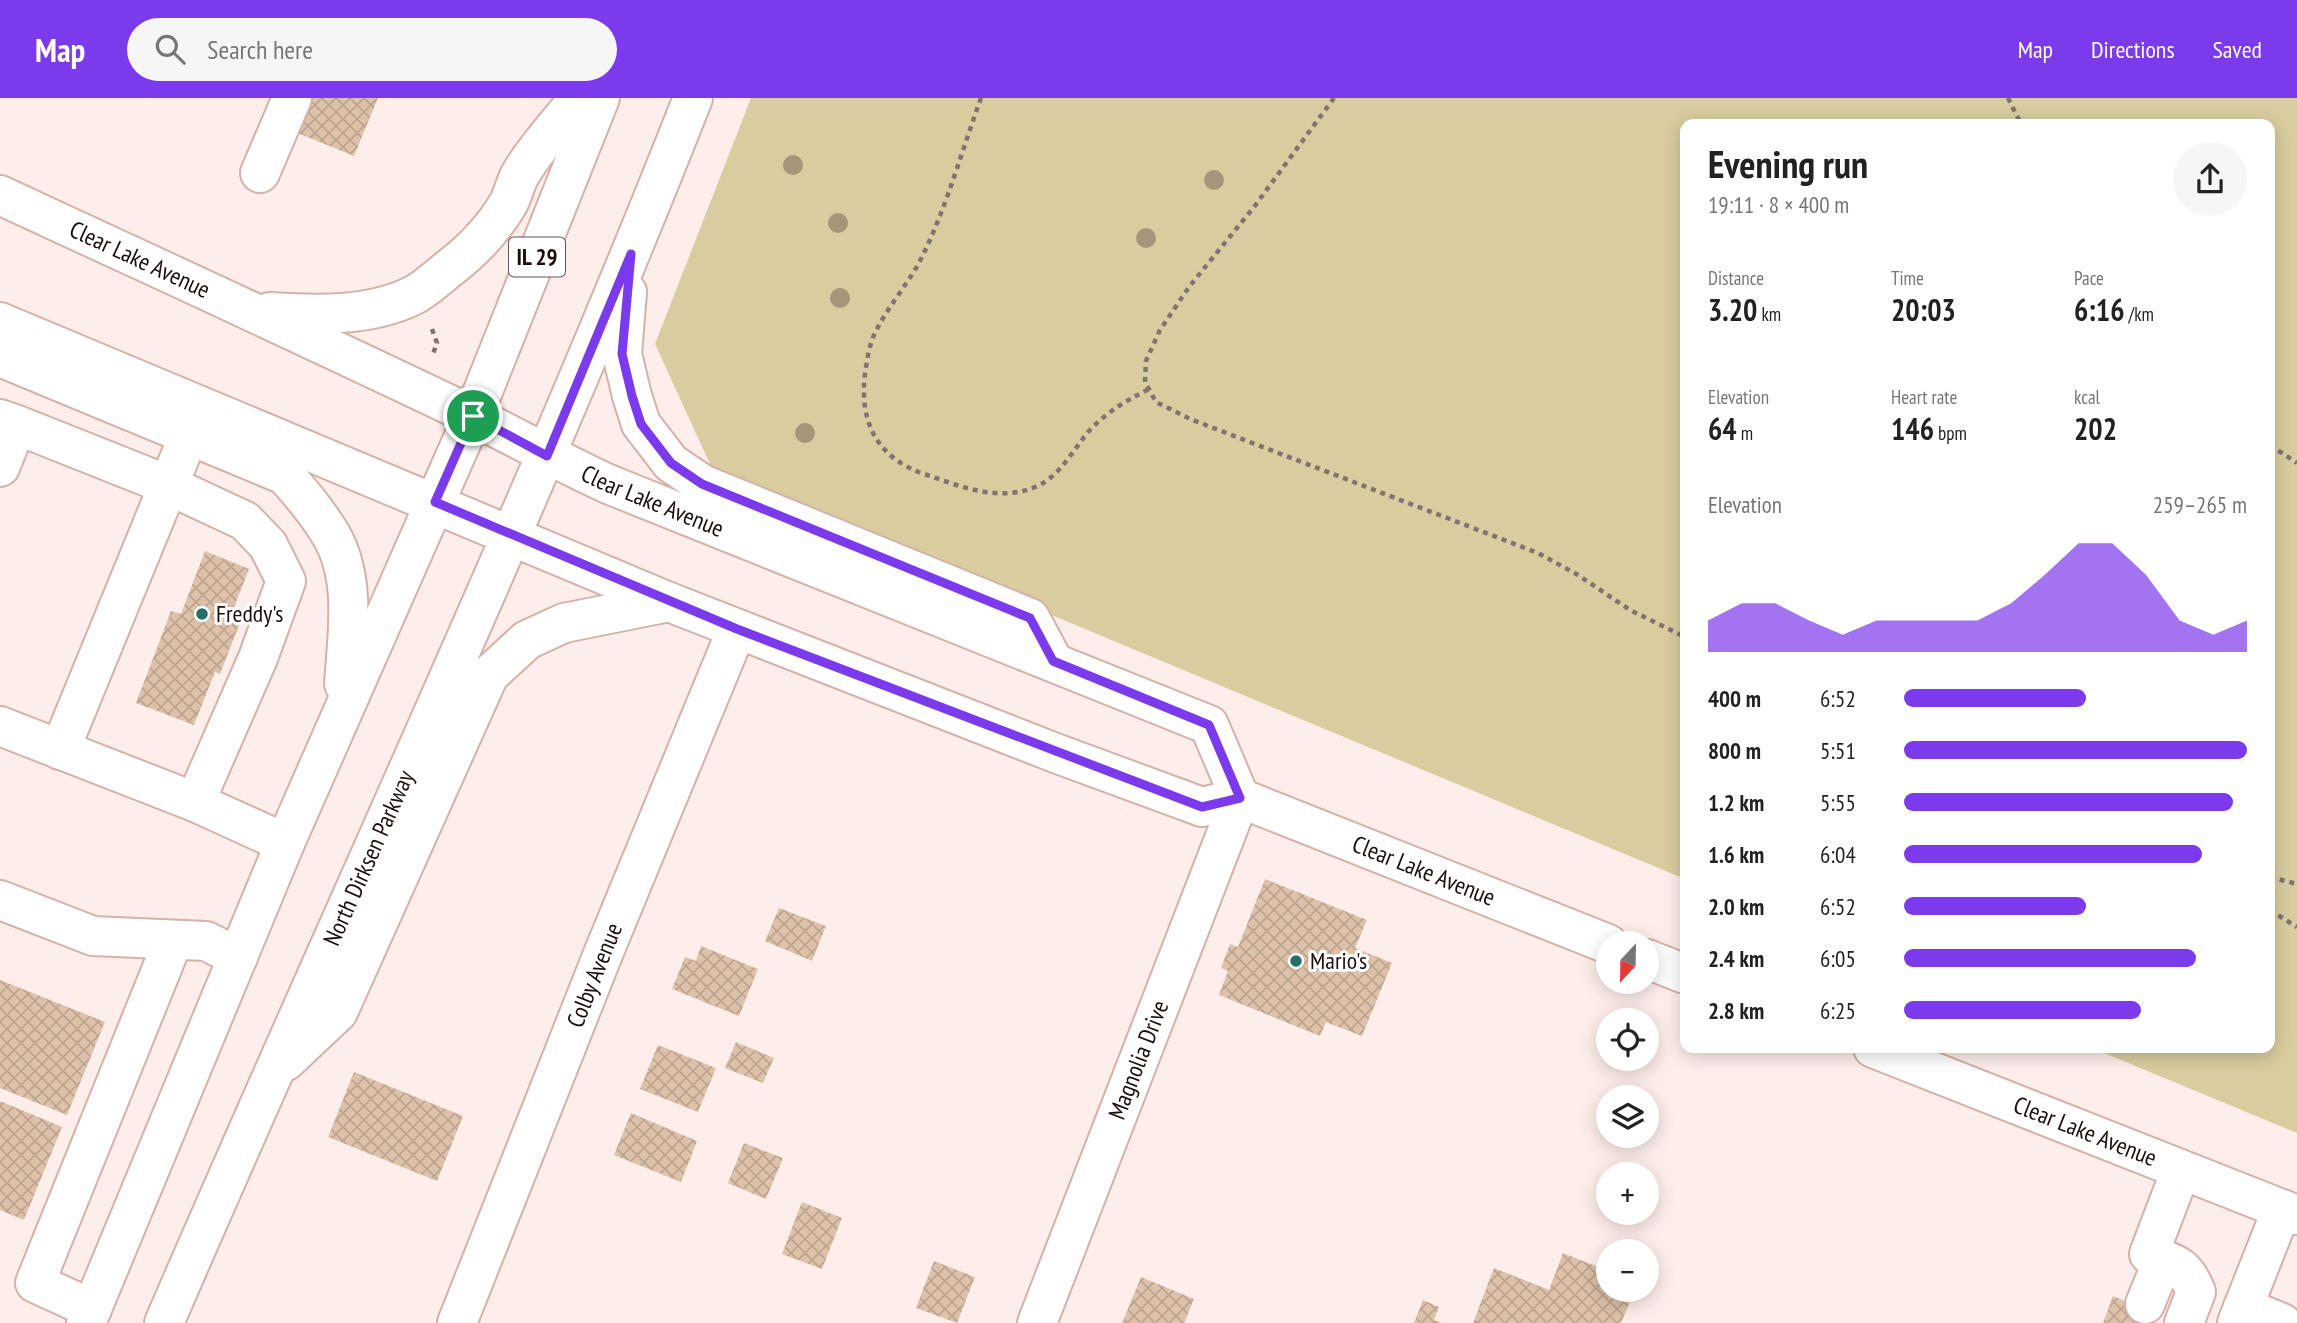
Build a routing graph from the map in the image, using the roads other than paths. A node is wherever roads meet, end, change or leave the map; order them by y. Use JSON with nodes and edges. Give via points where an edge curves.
{"nodes":[{"id":1,"x":292,"y":98,"type":"edge"},
{"id":2,"x":579,"y":98,"type":"edge"},
{"id":3,"x":600,"y":98,"type":"edge"},
{"id":4,"x":693,"y":98,"type":"edge"},
{"id":5,"x":260,"y":173,"type":"dead end"},
{"id":6,"x":0,"y":195,"type":"edge"},
{"id":7,"x":0,"y":211,"type":"edge"},
{"id":8,"x":47,"y":217,"type":"junction"},
{"id":9,"x":631,"y":254,"type":"junction"},
{"id":10,"x":253,"y":311,"type":"junction"},
{"id":11,"x":0,"y":322,"type":"edge"},
{"id":12,"x":0,"y":357,"type":"edge"},
{"id":13,"x":473,"y":416,"type":"junction"},
{"id":14,"x":9,"y":422,"type":"edge"},
{"id":15,"x":189,"y":435,"type":"junction"},
{"id":16,"x":547,"y":456,"type":"junction"},
{"id":17,"x":0,"y":467,"type":"edge"},
{"id":18,"x":168,"y":485,"type":"junction"},
{"id":19,"x":435,"y":502,"type":"junction"},
{"id":20,"x":510,"y":534,"type":"junction"},
{"id":21,"x":669,"y":602,"type":"junction"},
{"id":22,"x":737,"y":629,"type":"junction"},
{"id":23,"x":1053,"y":661,"type":"junction"},
{"id":24,"x":343,"y":708,"type":"junction"},
{"id":25,"x":0,"y":726,"type":"edge"},
{"id":26,"x":60,"y":750,"type":"junction"},
{"id":27,"x":1240,"y":798,"type":"junction"},
{"id":28,"x":195,"y":802,"type":"junction"},
{"id":29,"x":285,"y":843,"type":"junction"},
{"id":30,"x":0,"y":900,"type":"edge"},
{"id":31,"x":1596,"y":939,"type":"edge"},
{"id":32,"x":173,"y":941,"type":"junction"},
{"id":33,"x":238,"y":957,"type":"junction"},
{"id":34,"x":1659,"y":964,"type":"edge"},
{"id":35,"x":1680,"y":972,"type":"edge"},
{"id":36,"x":1886,"y":1053,"type":"edge"},
{"id":37,"x":275,"y":1072,"type":"junction"},
{"id":38,"x":2181,"y":1170,"type":"junction"},
{"id":39,"x":2289,"y":1212,"type":"edge"},
{"id":40,"x":2164,"y":1260,"type":"junction"},
{"id":41,"x":2145,"y":1304,"type":"dead end"},
{"id":42,"x":2240,"y":1315,"type":"edge"},
{"id":43,"x":89,"y":1316,"type":"edge"},
{"id":44,"x":164,"y":1323,"type":"edge"},
{"id":45,"x":457,"y":1323,"type":"edge"},
{"id":46,"x":1037,"y":1323,"type":"edge"},
{"id":47,"x":2184,"y":1323,"type":"edge"},
{"id":48,"x":2282,"y":1323,"type":"edge"}],
"edges":[{"from":1,"to":5,"type":"main road"},
{"from":2,"to":10,"type":"main road","via":[[521,173],[490,231],[466,256],[414,295],[349,312]]},
{"from":3,"to":13,"type":"main road","number":"IL 29"},
{"from":4,"to":9,"type":"main road","name":"North Dirksen Parkway"},
{"from":6,"to":8,"type":"main road","name":"Clear Lake Avenue"},
{"from":7,"to":8,"type":"main road"},
{"from":8,"to":10,"type":"main road","name":"Clear Lake Avenue"},
{"from":9,"to":16,"type":"main road","name":"North Dirksen Parkway"},
{"from":9,"to":23,"type":"main road","via":[[622,354],[641,424],[671,463],[702,484],[1030,618]]},
{"from":10,"to":13,"type":"main road","name":"Clear Lake Avenue"},
{"from":11,"to":19,"type":"main road"},
{"from":12,"to":15,"type":"main road"},
{"from":13,"to":16,"type":"main road","name":"Clear Lake Avenue"},
{"from":13,"to":19,"type":"main road","number":"IL 29"},
{"from":14,"to":17,"type":"main road"},
{"from":14,"to":18,"type":"main road"},
{"from":15,"to":18,"type":"main road"},
{"from":15,"to":24,"type":"main road","via":[[285,475],[332,536],[347,587]]},
{"from":16,"to":20,"type":"main road","name":"North Dirksen Parkway"},
{"from":16,"to":23,"type":"main road","name":"Clear Lake Avenue"},
{"from":18,"to":26,"type":"main road"},
{"from":18,"to":28,"type":"main road","via":[[245,521],[268,545],[286,581]]},
{"from":19,"to":20,"type":"main road"},
{"from":19,"to":24,"type":"main road","number":"IL 29"},
{"from":20,"to":21,"type":"main road"},
{"from":20,"to":37,"type":"main road","name":"North Dirksen Parkway"},
{"from":21,"to":22,"type":"main road"},
{"from":21,"to":37,"type":"main road","via":[[564,623],[527,640],[489,675],[338,1012]]},
{"from":22,"to":27,"type":"main road","via":[[1202,807]]},
{"from":22,"to":45,"type":"main road","name":"Colby Avenue"},
{"from":23,"to":27,"type":"main road","name":"Clear Lake Avenue","via":[[1209,725]]},
{"from":24,"to":29,"type":"main road","number":"IL 29"},
{"from":25,"to":26,"type":"main road"},
{"from":26,"to":28,"type":"main road"},
{"from":27,"to":31,"type":"main road","name":"Clear Lake Avenue"},
{"from":27,"to":46,"type":"main road","name":"Magnolia Drive"},
{"from":28,"to":29,"type":"main road"},
{"from":29,"to":33,"type":"main road","number":"IL 29"},
{"from":30,"to":32,"type":"main road","via":[[93,936]]},
{"from":32,"to":33,"type":"main road","via":[[206,941]]},
{"from":32,"to":43,"type":"main road","via":[[35,1283]]},
{"from":33,"to":43,"type":"main road","number":"IL 29"},
{"from":34,"to":35,"type":"main road"},
{"from":36,"to":38,"type":"main road","name":"Clear Lake Avenue"},
{"from":37,"to":44,"type":"main road","name":"North Dirksen Parkway"},
{"from":38,"to":39,"type":"main road","name":"Clear Lake Avenue"},
{"from":38,"to":40,"type":"main road","via":[[2149,1254]]},
{"from":39,"to":42,"type":"main road"},
{"from":40,"to":41,"type":"main road"},
{"from":40,"to":47,"type":"main road","via":[[2189,1275],[2196,1292]]},
{"from":42,"to":48,"type":"main road"}]}
